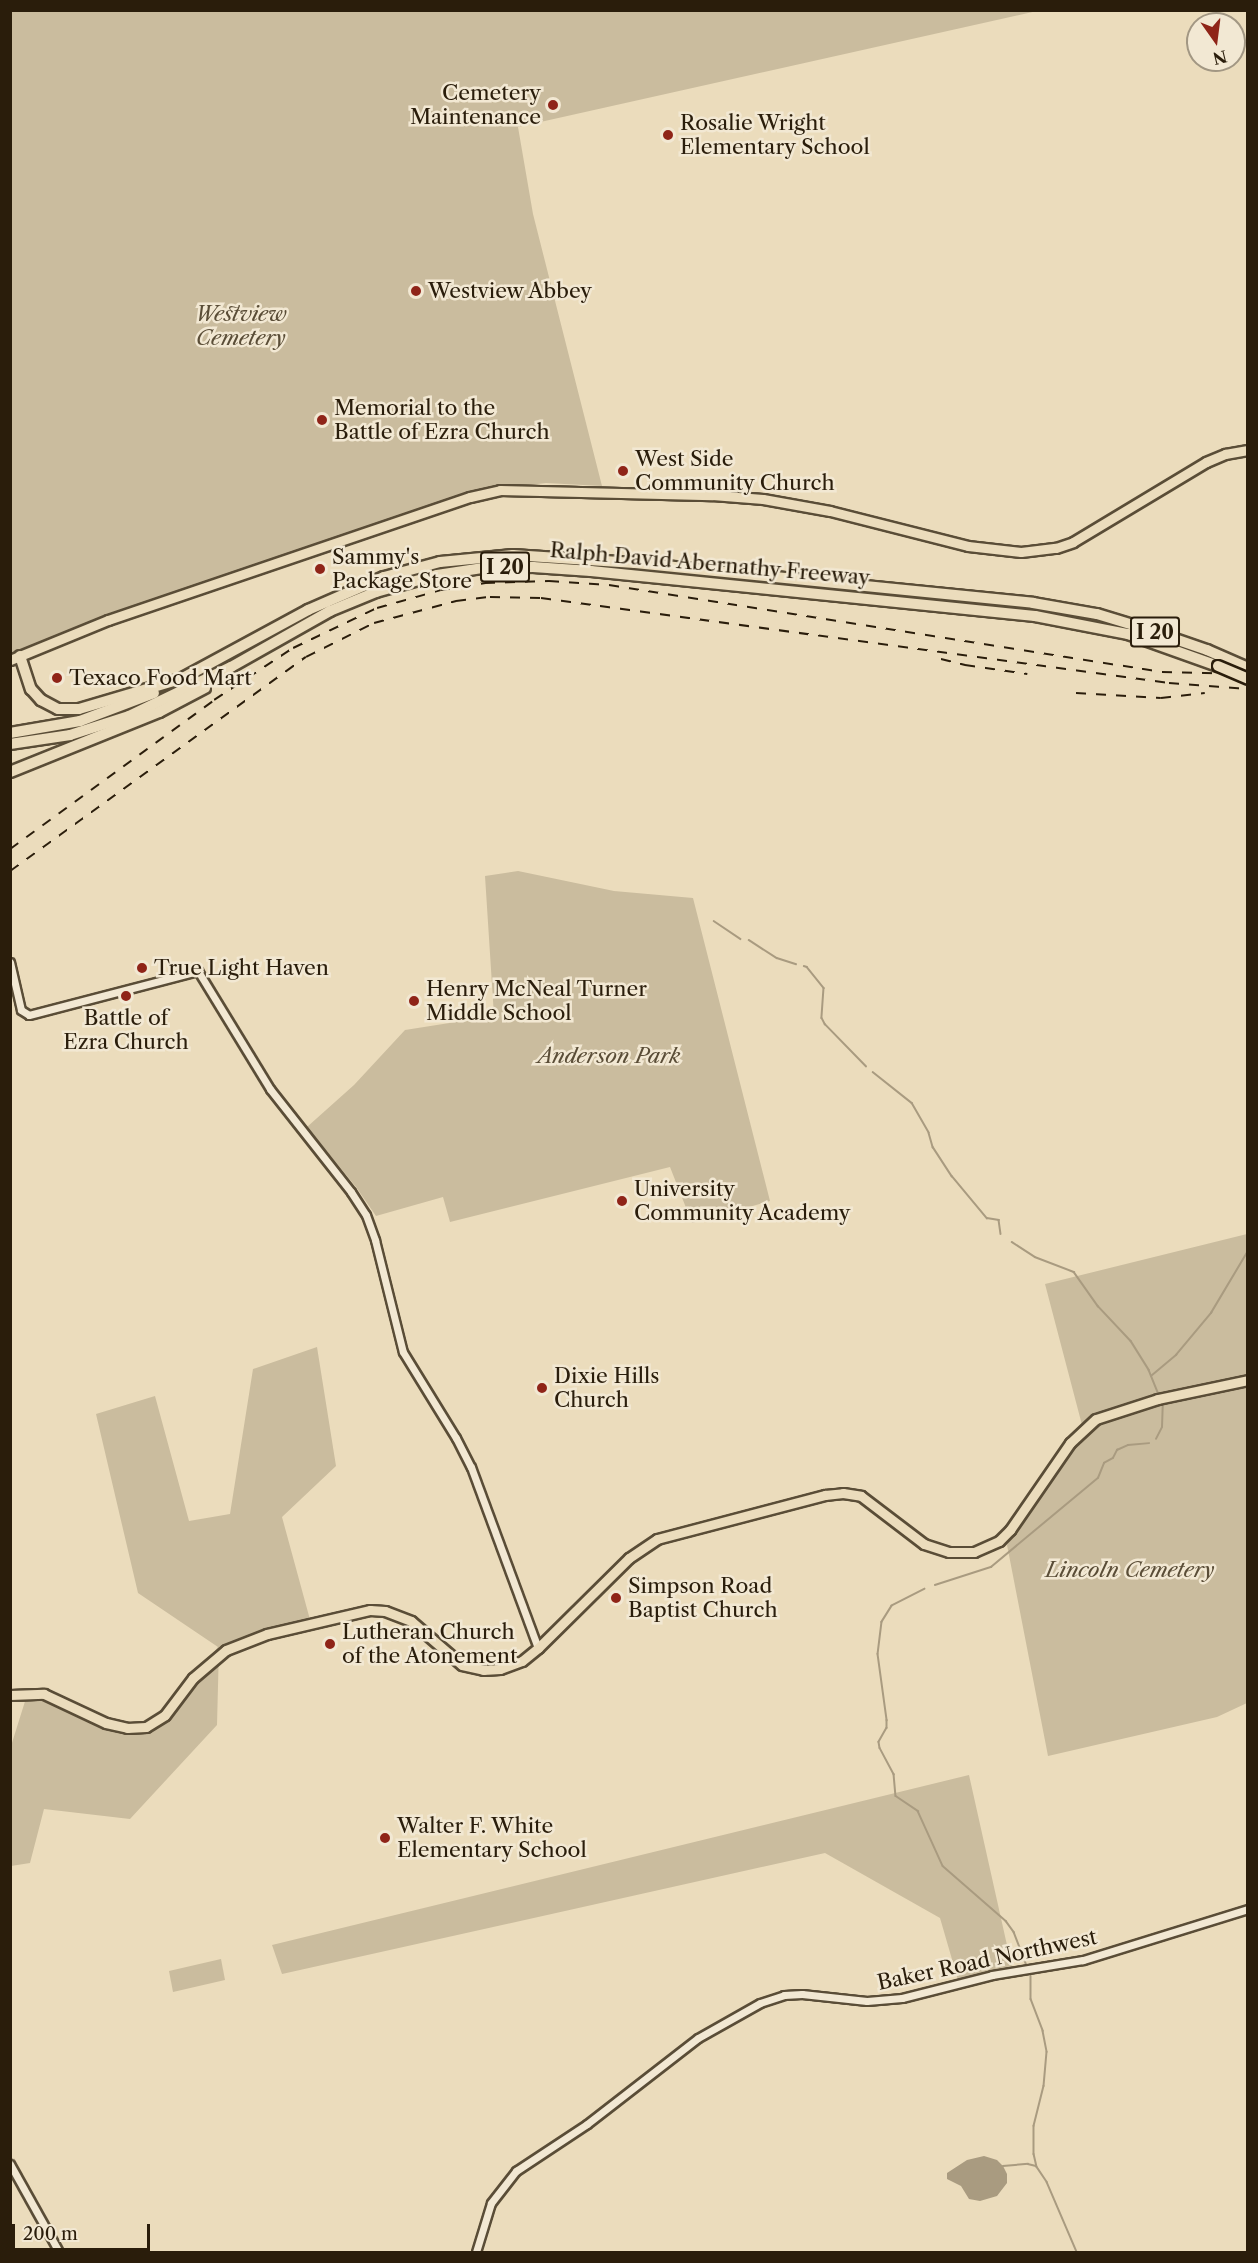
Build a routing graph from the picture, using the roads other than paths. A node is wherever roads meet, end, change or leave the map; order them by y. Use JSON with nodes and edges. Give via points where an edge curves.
{"nodes":[{"id":1,"x":1248,"y":450,"type":"edge"},
{"id":2,"x":15,"y":658,"type":"edge"},
{"id":3,"x":231,"y":667,"type":"junction"},
{"id":4,"x":1246,"y":667,"type":"edge"},
{"id":5,"x":181,"y":679,"type":"junction"},
{"id":6,"x":1248,"y":679,"type":"edge"},
{"id":7,"x":10,"y":733,"type":"edge"},
{"id":8,"x":10,"y":744,"type":"edge"},
{"id":9,"x":10,"y":772,"type":"edge"},
{"id":10,"x":10,"y":962,"type":"edge"},
{"id":11,"x":1248,"y":1380,"type":"edge"},
{"id":12,"x":538,"y":1648,"type":"junction"},
{"id":13,"x":10,"y":1695,"type":"edge"},
{"id":14,"x":1248,"y":1909,"type":"edge"},
{"id":15,"x":10,"y":2164,"type":"edge"},
{"id":16,"x":59,"y":2253,"type":"edge"},
{"id":17,"x":476,"y":2253,"type":"edge"}],
"edges":[{"from":1,"to":2,"type":"main road","via":[[1206,462],[1073,542],[1022,552],[965,545],[830,511],[763,499],[520,489],[491,492],[108,620]]},
{"from":2,"to":5,"type":"highway","via":[[31,689],[45,704],[63,710],[79,709]]},
{"from":3,"to":6,"type":"highway","name":"Ralph David Abernathy Freeway","number":"I 20","bridge":true,"via":[[286,634],[368,595],[416,579],[483,568],[533,567],[1064,620],[1151,640]]},
{"from":3,"to":8,"type":"highway","name":"Ralph David Abernathy Freeway","number":"I 20","via":[[113,722],[47,740]]},
{"from":3,"to":9,"type":"highway","via":[[217,681],[180,702]]},
{"from":4,"to":5,"type":"highway","name":"Ralph David Abernathy Freeway","number":"I 20","via":[[1174,638],[1062,607],[544,556],[487,556],[440,562],[384,577],[331,598]]},
{"from":5,"to":7,"type":"highway","number":"I 20","via":[[97,715],[54,727]]},
{"from":10,"to":12,"type":"street","via":[[21,1010],[32,1015],[198,972],[270,1089],[366,1215],[403,1352],[471,1467]]},
{"from":11,"to":12,"type":"main road","via":[[1158,1399],[1096,1419],[1070,1443],[1010,1530],[986,1548],[963,1553],[936,1549],[914,1538],[869,1500],[852,1494],[799,1500],[671,1534],[642,1547]]},
{"from":12,"to":13,"type":"main road","via":[[513,1666],[474,1669],[452,1658],[411,1621],[370,1610],[267,1634],[226,1650],[193,1678],[165,1715],[146,1727],[105,1723],[44,1694]]},
{"from":14,"to":17,"type":"street","name":"Baker Road Northwest","via":[[1083,1960],[992,1975],[902,1998],[867,2001],[802,1994],[772,1999],[705,2033],[587,2124],[526,2163],[491,2203]]},
{"from":15,"to":16,"type":"street"}]}
